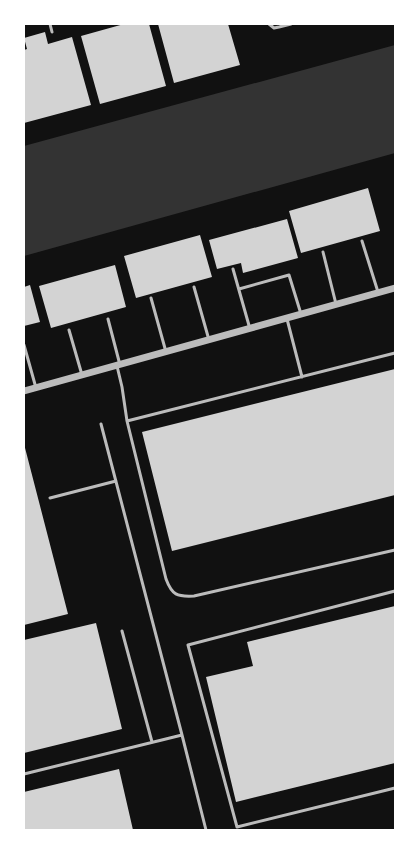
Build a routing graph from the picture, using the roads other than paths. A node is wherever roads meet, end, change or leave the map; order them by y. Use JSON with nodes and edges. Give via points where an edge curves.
{"nodes":[{"id":1,"x":50,"y":24,"type":"edge"},
{"id":2,"x":269,"y":24,"type":"edge"},
{"id":3,"x":291,"y":24,"type":"edge"},
{"id":4,"x":52,"y":32,"type":"dead end"},
{"id":5,"x":362,"y":241,"type":"dead end"},
{"id":6,"x":323,"y":252,"type":"dead end"},
{"id":7,"x":233,"y":269,"type":"dead end"},
{"id":8,"x":194,"y":287,"type":"dead end"},
{"id":9,"x":395,"y":288,"type":"edge"},
{"id":10,"x":239,"y":289,"type":"junction"},
{"id":11,"x":378,"y":292,"type":"junction"},
{"id":12,"x":151,"y":298,"type":"dead end"},
{"id":13,"x":336,"y":304,"type":"junction"},
{"id":14,"x":301,"y":314,"type":"junction"},
{"id":15,"x":287,"y":318,"type":"junction"},
{"id":16,"x":108,"y":319,"type":"dead end"},
{"id":17,"x":250,"y":329,"type":"junction"},
{"id":18,"x":69,"y":330,"type":"dead end"},
{"id":19,"x":209,"y":340,"type":"junction"},
{"id":20,"x":24,"y":345,"type":"edge"},
{"id":21,"x":166,"y":352,"type":"junction"},
{"id":22,"x":395,"y":353,"type":"edge"},
{"id":23,"x":118,"y":365,"type":"junction"},
{"id":24,"x":82,"y":375,"type":"junction"},
{"id":25,"x":302,"y":377,"type":"junction"},
{"id":26,"x":36,"y":388,"type":"junction"},
{"id":27,"x":24,"y":391,"type":"edge"},
{"id":28,"x":127,"y":421,"type":"junction"},
{"id":29,"x":101,"y":424,"type":"dead end"},
{"id":30,"x":116,"y":481,"type":"junction"},
{"id":31,"x":50,"y":498,"type":"dead end"},
{"id":32,"x":395,"y":550,"type":"edge"},
{"id":33,"x":395,"y":591,"type":"edge"},
{"id":34,"x":122,"y":632,"type":"dead end"},
{"id":35,"x":182,"y":735,"type":"junction"},
{"id":36,"x":152,"y":742,"type":"junction"},
{"id":37,"x":24,"y":774,"type":"edge"},
{"id":38,"x":395,"y":788,"type":"edge"},
{"id":39,"x":206,"y":830,"type":"edge"}],
"edges":[{"from":1,"to":4,"type":"lane"},
{"from":2,"to":3,"type":"lane","via":[[274,28]]},
{"from":5,"to":11,"type":"lane"},
{"from":6,"to":13,"type":"lane"},
{"from":7,"to":10,"type":"lane"},
{"from":8,"to":19,"type":"lane"},
{"from":9,"to":11,"type":"street"},
{"from":10,"to":14,"type":"lane","via":[[289,276]]},
{"from":10,"to":17,"type":"lane"},
{"from":11,"to":13,"type":"street"},
{"from":12,"to":21,"type":"lane"},
{"from":13,"to":14,"type":"street"},
{"from":14,"to":15,"type":"street"},
{"from":15,"to":17,"type":"street"},
{"from":15,"to":25,"type":"lane"},
{"from":16,"to":23,"type":"lane"},
{"from":17,"to":19,"type":"street"},
{"from":18,"to":24,"type":"lane"},
{"from":19,"to":21,"type":"street"},
{"from":20,"to":26,"type":"lane"},
{"from":21,"to":23,"type":"street"},
{"from":22,"to":25,"type":"lane"},
{"from":23,"to":24,"type":"street"},
{"from":23,"to":28,"type":"lane"},
{"from":24,"to":26,"type":"street"},
{"from":25,"to":28,"type":"lane"},
{"from":26,"to":27,"type":"street"},
{"from":28,"to":32,"type":"lane","via":[[166,579],[169,588],[175,594],[194,596]]},
{"from":29,"to":30,"type":"lane"},
{"from":30,"to":31,"type":"lane"},
{"from":30,"to":35,"type":"lane"},
{"from":33,"to":38,"type":"lane","via":[[188,645],[237,827]]},
{"from":34,"to":36,"type":"lane"},
{"from":35,"to":36,"type":"lane"},
{"from":35,"to":39,"type":"lane"},
{"from":36,"to":37,"type":"lane"}]}
